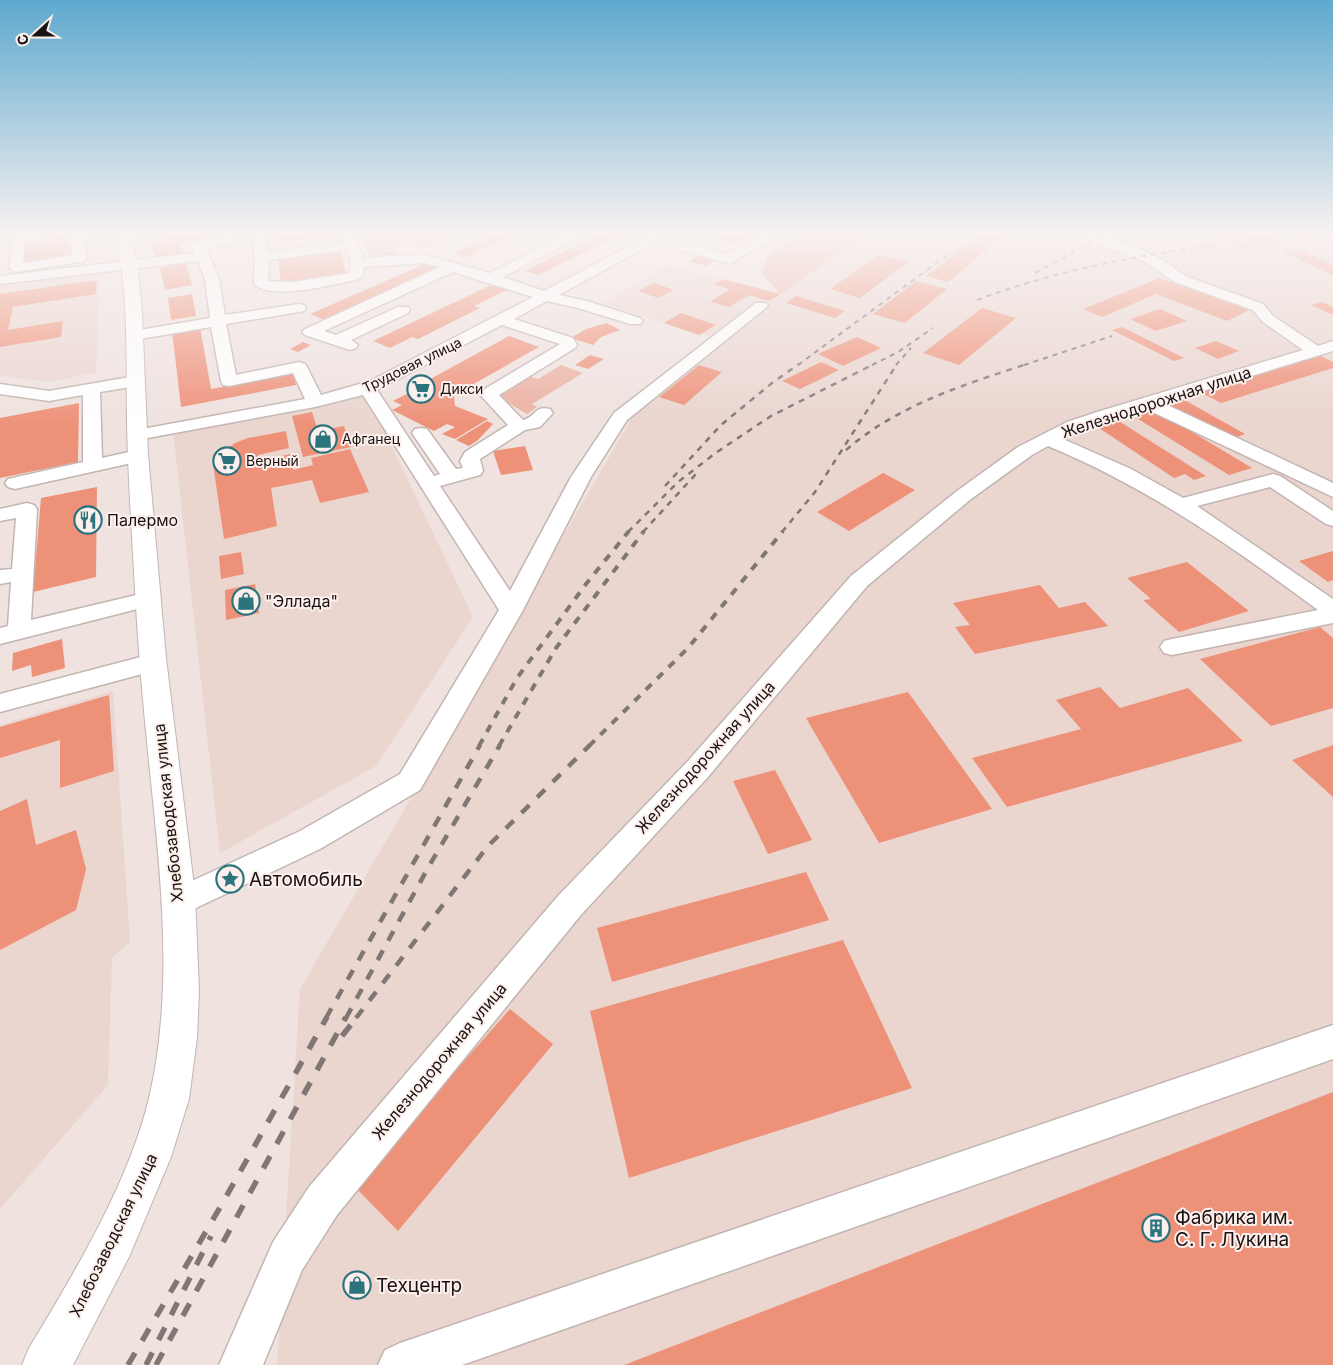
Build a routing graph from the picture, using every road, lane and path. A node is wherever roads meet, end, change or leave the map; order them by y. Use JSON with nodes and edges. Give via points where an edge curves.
{"nodes":[{"id":1,"x":131,"y":297,"type":"edge"},
{"id":2,"x":215,"y":297,"type":"edge"},
{"id":3,"x":387,"y":297,"type":"edge"},
{"id":4,"x":544,"y":297,"type":"edge"},
{"id":5,"x":548,"y":297,"type":"edge"},
{"id":6,"x":1232,"y":297,"type":"edge"},
{"id":7,"x":761,"y":306,"type":"dead end"},
{"id":8,"x":299,"y":308,"type":"dead end"},
{"id":9,"x":403,"y":310,"type":"dead end"},
{"id":10,"x":503,"y":320,"type":"junction"},
{"id":11,"x":218,"y":321,"type":"junction"},
{"id":12,"x":635,"y":321,"type":"dead end"},
{"id":13,"x":134,"y":335,"type":"junction"},
{"id":14,"x":1324,"y":348,"type":"edge"},
{"id":15,"x":136,"y":381,"type":"junction"},
{"id":16,"x":367,"y":388,"type":"junction"},
{"id":17,"x":0,"y":389,"type":"edge"},
{"id":18,"x":91,"y":389,"type":"junction"},
{"id":19,"x":316,"y":402,"type":"junction"},
{"id":20,"x":1146,"y":402,"type":"junction"},
{"id":21,"x":544,"y":413,"type":"dead end"},
{"id":22,"x":519,"y":426,"type":"junction"},
{"id":23,"x":421,"y":433,"type":"dead end"},
{"id":24,"x":1047,"y":439,"type":"junction"},
{"id":25,"x":138,"y":445,"type":"junction"},
{"id":26,"x":93,"y":465,"type":"junction"},
{"id":27,"x":452,"y":477,"type":"junction"},
{"id":28,"x":15,"y":482,"type":"dead end"},
{"id":29,"x":428,"y":483,"type":"junction"},
{"id":30,"x":1333,"y":491,"type":"edge"},
{"id":31,"x":1182,"y":504,"type":"junction"},
{"id":32,"x":0,"y":515,"type":"edge"},
{"id":33,"x":1333,"y":520,"type":"edge"},
{"id":34,"x":149,"y":599,"type":"junction"},
{"id":35,"x":511,"y":610,"type":"junction"},
{"id":36,"x":1333,"y":610,"type":"edge"},
{"id":37,"x":1333,"y":615,"type":"edge"},
{"id":38,"x":9,"y":634,"type":"edge"},
{"id":39,"x":1172,"y":647,"type":"dead end"},
{"id":40,"x":152,"y":663,"type":"junction"},
{"id":41,"x":0,"y":703,"type":"edge"},
{"id":42,"x":177,"y":903,"type":"junction"},
{"id":43,"x":1333,"y":1042,"type":"edge"},
{"id":44,"x":46,"y":1365,"type":"edge"},
{"id":45,"x":241,"y":1365,"type":"edge"},
{"id":46,"x":400,"y":1365,"type":"edge"}],
"edges":[{"from":1,"to":13,"type":"main road","name":"Хлебозаводская улица"},
{"from":2,"to":11,"type":"street"},
{"from":3,"to":9,"type":"street","via":[[310,332],[344,343]]},
{"from":4,"to":10,"type":"street","name":"Трудовая улица"},
{"from":5,"to":12,"type":"street"},
{"from":6,"to":14,"type":"street","via":[[1258,306],[1268,319]]},
{"from":7,"to":35,"type":"street","via":[[620,417],[581,477]]},
{"from":8,"to":11,"type":"street"},
{"from":10,"to":16,"type":"street","name":"Трудовая улица"},
{"from":10,"to":22,"type":"street","via":[[566,341],[569,345],[489,394]]},
{"from":11,"to":13,"type":"street"},
{"from":11,"to":19,"type":"street","via":[[229,380],[299,367]]},
{"from":13,"to":15,"type":"main road","name":"Хлебозаводская улица"},
{"from":14,"to":20,"type":"street","name":"Железнодорожная улица"},
{"from":15,"to":18,"type":"street"},
{"from":15,"to":25,"type":"main road","name":"Хлебозаводская улица"},
{"from":16,"to":19,"type":"street","name":"Трудовая улица"},
{"from":16,"to":29,"type":"street"},
{"from":17,"to":18,"type":"street","via":[[49,396]]},
{"from":18,"to":26,"type":"street"},
{"from":19,"to":25,"type":"street","name":"Трудовая улица"},
{"from":20,"to":24,"type":"street","name":"Железнодорожная улица","via":[[1073,426]]},
{"from":20,"to":30,"type":"street"},
{"from":21,"to":22,"type":"street","via":[[534,423]]},
{"from":22,"to":27,"type":"street","via":[[472,456],[473,471]]},
{"from":23,"to":27,"type":"street"},
{"from":24,"to":31,"type":"street","via":[[1128,474]]},
{"from":24,"to":45,"type":"street","name":"Железнодорожная улица","via":[[964,495],[859,581],[698,769],[569,906],[310,1220],[287,1256]]},
{"from":25,"to":26,"type":"street","name":"Трудовая улица"},
{"from":25,"to":34,"type":"main road","name":"Хлебозаводская улица"},
{"from":26,"to":28,"type":"street","name":"Трудовая улица"},
{"from":27,"to":29,"type":"street"},
{"from":29,"to":35,"type":"street"},
{"from":31,"to":33,"type":"street","via":[[1273,480]]},
{"from":31,"to":36,"type":"street"},
{"from":32,"to":38,"type":"street","via":[[27,509]]},
{"from":34,"to":38,"type":"street"},
{"from":34,"to":40,"type":"main road","name":"Хлебозаводская улица"},
{"from":35,"to":42,"type":"street","via":[[410,782],[310,840]]},
{"from":37,"to":39,"type":"street"},
{"from":40,"to":41,"type":"street"},
{"from":40,"to":42,"type":"main road","name":"Хлебозаводская улица"},
{"from":42,"to":44,"type":"main road","name":"Хлебозаводская улица","via":[[180,1004],[166,1114],[127,1212],[91,1286]]},
{"from":43,"to":46,"type":"street"}]}
